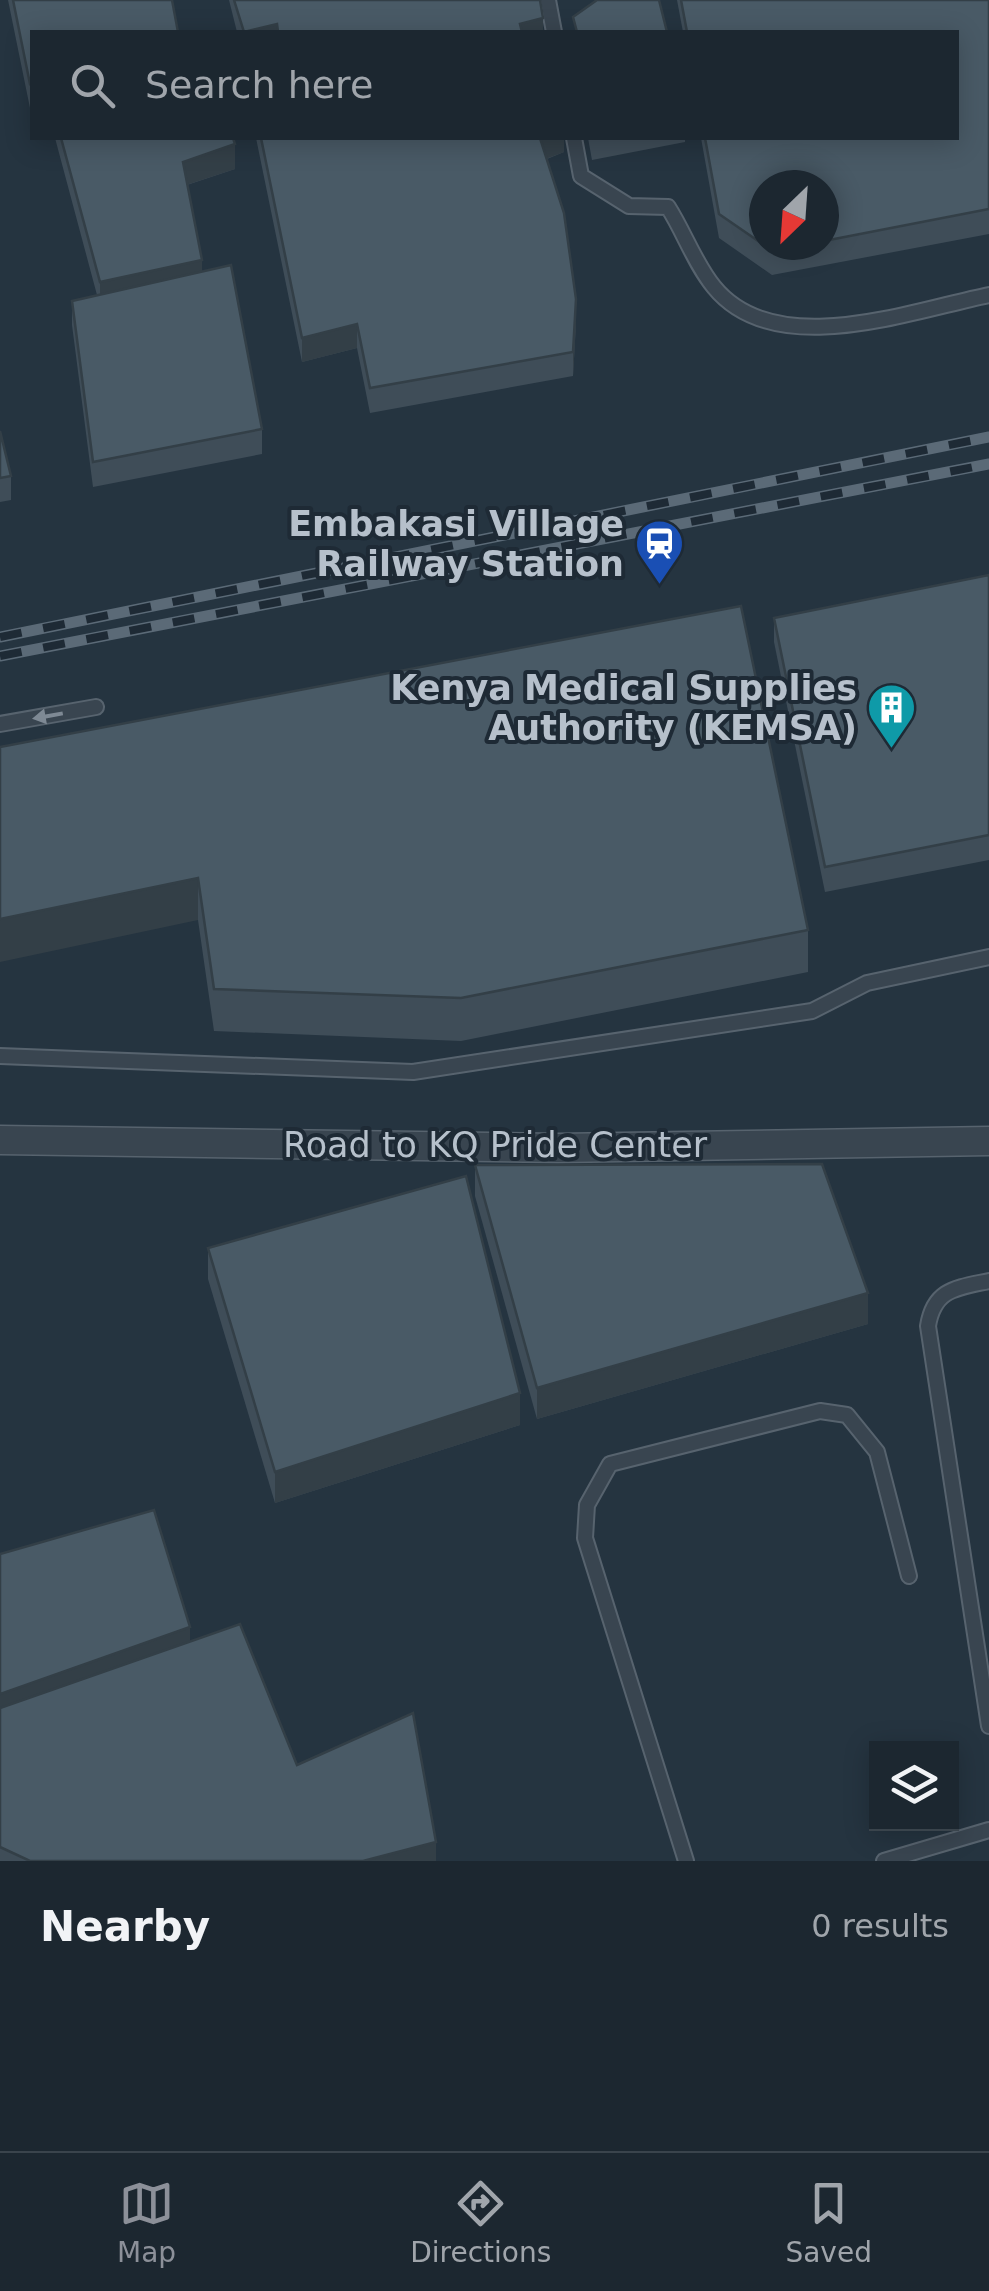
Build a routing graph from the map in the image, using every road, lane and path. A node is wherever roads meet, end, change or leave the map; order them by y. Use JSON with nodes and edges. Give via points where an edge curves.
{"nodes":[{"id":1,"x":548,"y":0,"type":"edge"},
{"id":2,"x":554,"y":30,"type":"edge"},
{"id":3,"x":574,"y":140,"type":"edge"},
{"id":4,"x":989,"y":295,"type":"edge"},
{"id":5,"x":96,"y":707,"type":"dead end"},
{"id":6,"x":0,"y":724,"type":"edge"},
{"id":7,"x":989,"y":957,"type":"edge"},
{"id":8,"x":0,"y":1056,"type":"edge"},
{"id":9,"x":0,"y":1140,"type":"edge"},
{"id":10,"x":989,"y":1141,"type":"edge"},
{"id":11,"x":989,"y":1281,"type":"edge"},
{"id":12,"x":909,"y":1576,"type":"dead end"},
{"id":13,"x":989,"y":1726,"type":"edge"},
{"id":14,"x":989,"y":1830,"type":"edge"},
{"id":15,"x":686,"y":1861,"type":"edge"},
{"id":16,"x":884,"y":1861,"type":"edge"}],
"edges":[{"from":1,"to":2,"type":"lane"},
{"from":3,"to":4,"type":"lane","via":[[581,176],[629,206],[668,207],[714,288],[783,328],[816,330]]},
{"from":5,"to":6,"type":"lane","one_way":true},
{"from":7,"to":8,"type":"lane","via":[[866,983],[812,1011],[414,1072]]},
{"from":9,"to":10,"type":"street","name":"Road to KQ Pride Center","via":[[558,1148]]},
{"from":11,"to":13,"type":"lane","via":[[945,1290],[931,1307],[928,1326]]},
{"from":12,"to":15,"type":"lane","via":[[877,1452],[847,1415],[820,1411],[610,1464],[587,1505],[586,1538]]},
{"from":14,"to":16,"type":"lane"}]}
